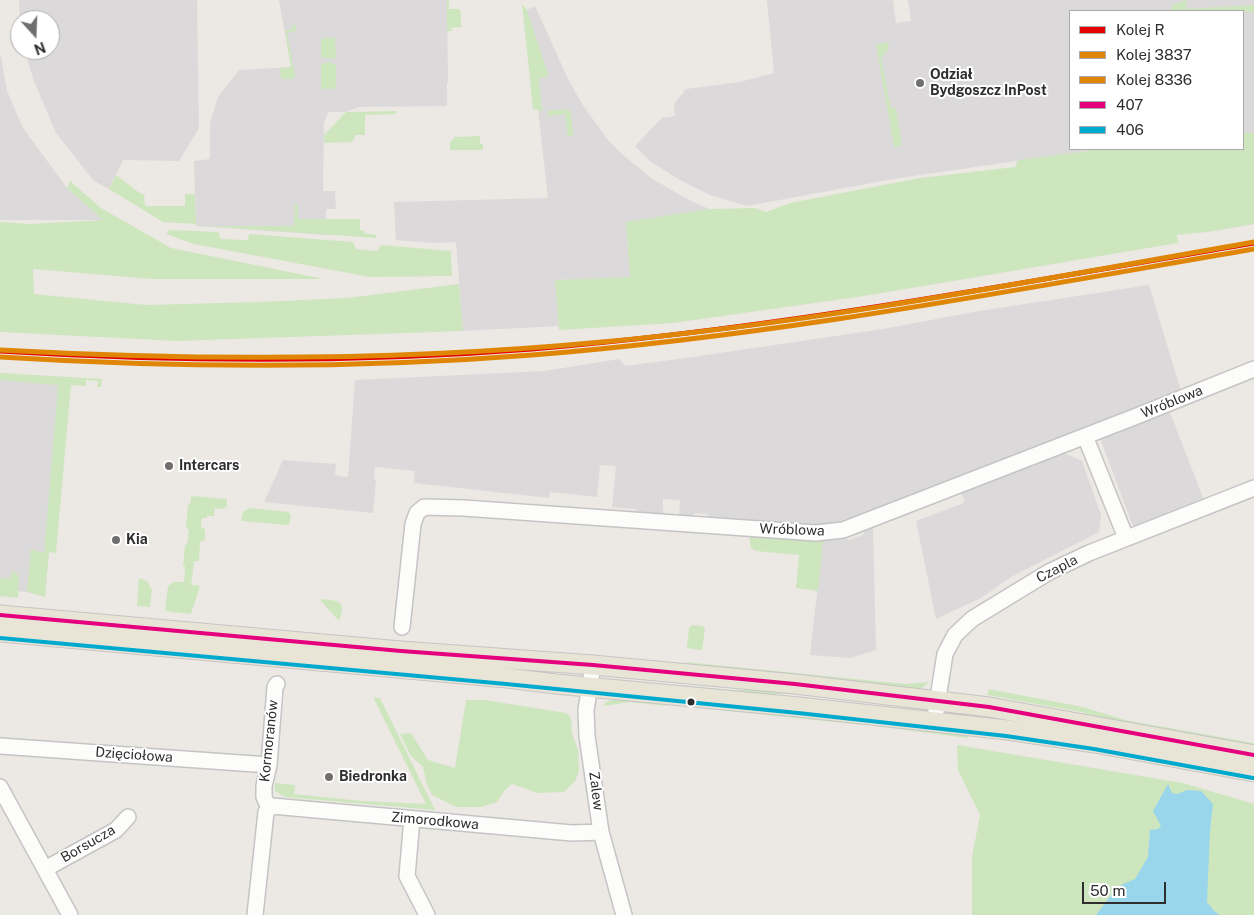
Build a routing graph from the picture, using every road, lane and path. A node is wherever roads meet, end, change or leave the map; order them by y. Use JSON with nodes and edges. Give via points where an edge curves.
{"nodes":[{"id":1,"x":1254,"y":368,"type":"edge"},
{"id":2,"x":1085,"y":436,"type":"junction"},
{"id":3,"x":1254,"y":488,"type":"edge"},
{"id":4,"x":1126,"y":538,"type":"junction"},
{"id":5,"x":0,"y":615,"type":"edge"},
{"id":6,"x":402,"y":627,"type":"dead end"},
{"id":7,"x":0,"y":632,"type":"edge"},
{"id":8,"x":593,"y":666,"type":"junction"},
{"id":9,"x":277,"y":684,"type":"dead end"},
{"id":10,"x":590,"y":688,"type":"junction"},
{"id":11,"x":937,"y":700,"type":"junction"},
{"id":12,"x":934,"y":722,"type":"junction"},
{"id":13,"x":0,"y":746,"type":"edge"},
{"id":14,"x":1254,"y":755,"type":"edge"},
{"id":15,"x":269,"y":765,"type":"junction"},
{"id":16,"x":1254,"y":772,"type":"edge"},
{"id":17,"x":0,"y":787,"type":"edge"},
{"id":18,"x":270,"y":808,"type":"junction"},
{"id":19,"x":128,"y":817,"type":"dead end"},
{"id":20,"x":412,"y":819,"type":"junction"},
{"id":21,"x":602,"y":832,"type":"junction"},
{"id":22,"x":45,"y":869,"type":"junction"},
{"id":23,"x":70,"y":915,"type":"edge"},
{"id":24,"x":256,"y":915,"type":"edge"},
{"id":25,"x":427,"y":915,"type":"edge"},
{"id":26,"x":624,"y":915,"type":"edge"}],
"edges":[{"from":1,"to":2,"type":"street","name":"Wróblowa"},
{"from":2,"to":4,"type":"street"},
{"from":2,"to":6,"type":"street","name":"Wróblowa","via":[[843,530],[816,533],[424,507],[417,513],[413,524]]},
{"from":3,"to":4,"type":"street","name":"Czapla"},
{"from":4,"to":11,"type":"street","name":"Czapla","via":[[1049,572],[972,619],[956,635],[945,654]]},
{"from":5,"to":8,"type":"main road"},
{"from":7,"to":10,"type":"main road","via":[[461,673]]},
{"from":8,"to":10,"type":"street","name":"Zalew"},
{"from":8,"to":11,"type":"main road"},
{"from":9,"to":15,"type":"street","name":"Kormoranów"},
{"from":10,"to":12,"type":"main road"},
{"from":10,"to":21,"type":"street","name":"Zalew","via":[[586,710],[587,736]]},
{"from":11,"to":12,"type":"street","name":"Czapla"},
{"from":11,"to":14,"type":"main road"},
{"from":12,"to":16,"type":"main road","via":[[1095,743]]},
{"from":13,"to":15,"type":"street","name":"Dzięciołowa"},
{"from":15,"to":18,"type":"street","name":"Kormoranów","via":[[264,786],[265,802]]},
{"from":17,"to":22,"type":"street","name":"Borsucza"},
{"from":18,"to":20,"type":"street","name":"Zimorodkowa"},
{"from":18,"to":24,"type":"street","name":"Kormoranów","via":[[266,812]]},
{"from":19,"to":22,"type":"street","name":"Borsucza","via":[[116,830]]},
{"from":20,"to":21,"type":"street","name":"Zimorodkowa","via":[[572,833]]},
{"from":20,"to":25,"type":"street","via":[[407,876]]},
{"from":21,"to":26,"type":"street","name":"Zalew"},
{"from":22,"to":23,"type":"street","name":"Borsucza"}]}
